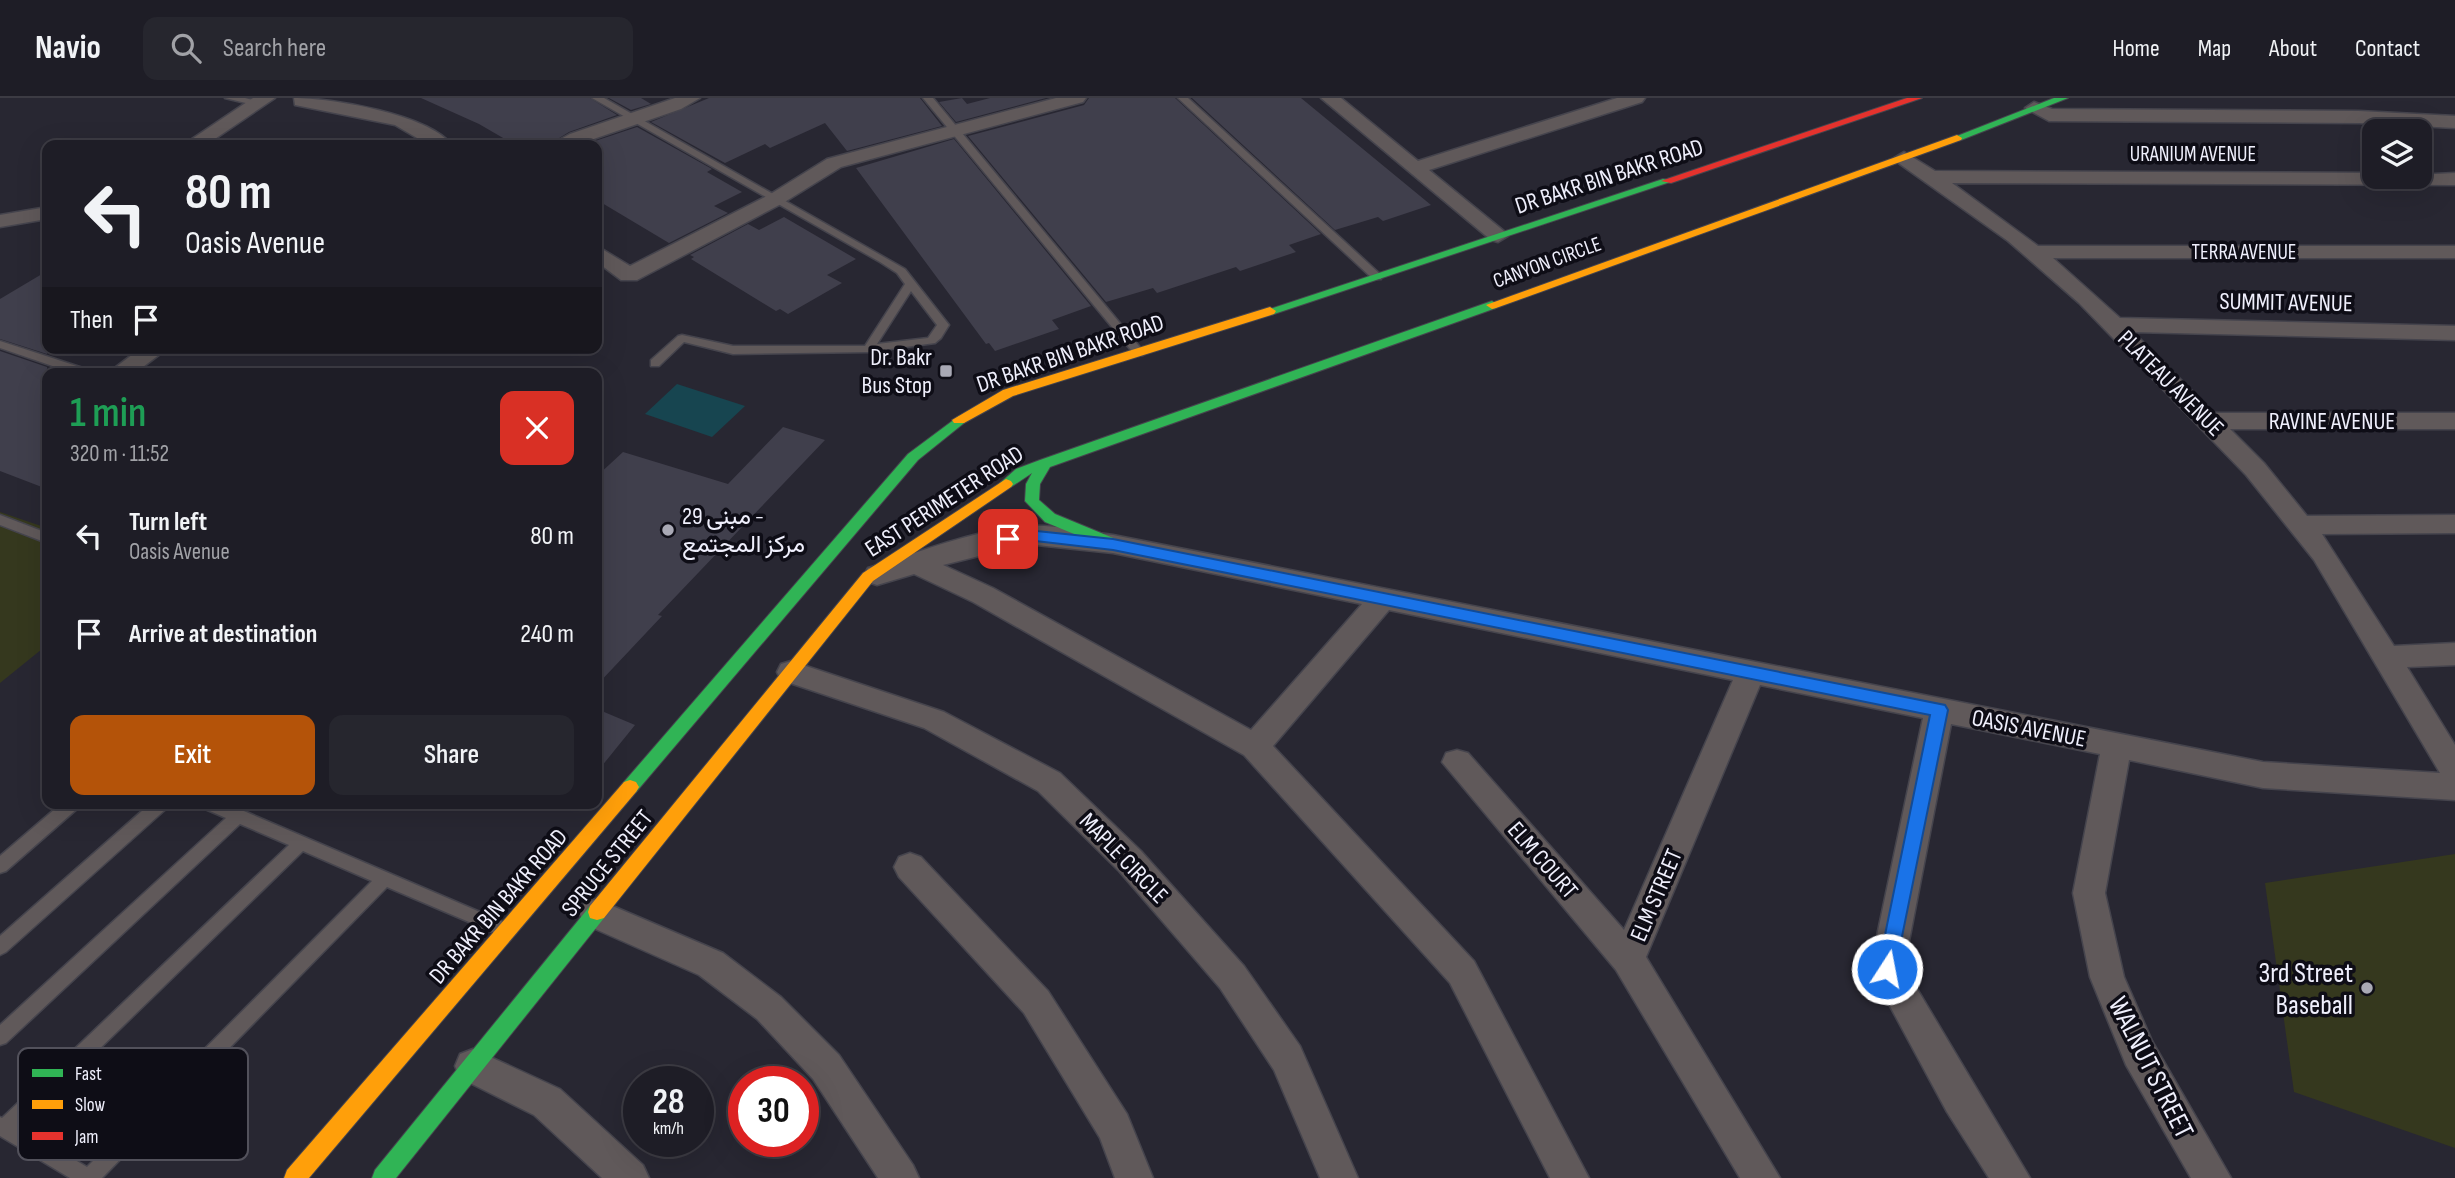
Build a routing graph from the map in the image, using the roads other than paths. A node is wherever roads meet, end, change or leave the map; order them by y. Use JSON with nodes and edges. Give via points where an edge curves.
{"nodes":[{"id":1,"x":230,"y":98,"type":"edge"},
{"id":2,"x":597,"y":98,"type":"edge"},
{"id":3,"x":691,"y":98,"type":"edge"},
{"id":4,"x":928,"y":98,"type":"edge"},
{"id":5,"x":1077,"y":98,"type":"edge"},
{"id":6,"x":1183,"y":98,"type":"edge"},
{"id":7,"x":1330,"y":98,"type":"edge"},
{"id":8,"x":1636,"y":98,"type":"edge"},
{"id":9,"x":1917,"y":98,"type":"edge"},
{"id":10,"x":2063,"y":98,"type":"edge"},
{"id":11,"x":2098,"y":98,"type":"edge"},
{"id":12,"x":2343,"y":98,"type":"edge"},
{"id":13,"x":262,"y":101,"type":"edge"},
{"id":14,"x":301,"y":101,"type":"dead end"},
{"id":15,"x":2034,"y":108,"type":"junction"},
{"id":16,"x":2162,"y":116,"type":"junction"},
{"id":17,"x":2359,"y":117,"type":"junction"},
{"id":18,"x":634,"y":118,"type":"junction"},
{"id":19,"x":2455,"y":122,"type":"edge"},
{"id":20,"x":954,"y":130,"type":"junction"},
{"id":21,"x":201,"y":140,"type":"edge"},
{"id":22,"x":433,"y":140,"type":"edge"},
{"id":23,"x":571,"y":140,"type":"edge"},
{"id":24,"x":1904,"y":158,"type":"junction"},
{"id":25,"x":1415,"y":168,"type":"junction"},
{"id":26,"x":1931,"y":177,"type":"junction"},
{"id":27,"x":2455,"y":179,"type":"edge"},
{"id":28,"x":776,"y":199,"type":"junction"},
{"id":29,"x":42,"y":214,"type":"edge"},
{"id":30,"x":0,"y":221,"type":"edge"},
{"id":31,"x":1499,"y":236,"type":"junction"},
{"id":32,"x":2032,"y":252,"type":"junction"},
{"id":33,"x":2455,"y":252,"type":"edge"},
{"id":34,"x":602,"y":256,"type":"edge"},
{"id":35,"x":1377,"y":277,"type":"junction"},
{"id":36,"x":912,"y":283,"type":"junction"},
{"id":37,"x":2115,"y":325,"type":"junction"},
{"id":38,"x":2455,"y":333,"type":"edge"},
{"id":39,"x":0,"y":344,"type":"edge"},
{"id":40,"x":868,"y":349,"type":"junction"},
{"id":41,"x":1139,"y":352,"type":"junction"},
{"id":42,"x":148,"y":354,"type":"edge"},
{"id":43,"x":655,"y":363,"type":"dead end"},
{"id":44,"x":70,"y":368,"type":"edge"},
{"id":45,"x":127,"y":368,"type":"edge"},
{"id":46,"x":2209,"y":421,"type":"junction"},
{"id":47,"x":2455,"y":421,"type":"edge"},
{"id":48,"x":1045,"y":463,"type":"junction"},
{"id":49,"x":993,"y":495,"type":"junction"},
{"id":50,"x":1050,"y":517,"type":"junction"},
{"id":51,"x":0,"y":520,"type":"edge"},
{"id":52,"x":2455,"y":524,"type":"edge"},
{"id":53,"x":2301,"y":526,"type":"junction"},
{"id":54,"x":42,"y":536,"type":"edge"},
{"id":55,"x":1113,"y":544,"type":"junction"},
{"id":56,"x":915,"y":563,"type":"junction"},
{"id":57,"x":868,"y":577,"type":"junction"},
{"id":58,"x":1383,"y":598,"type":"junction"},
{"id":59,"x":2455,"y":654,"type":"edge"},
{"id":60,"x":2388,"y":657,"type":"junction"},
{"id":61,"x":791,"y":672,"type":"junction"},
{"id":62,"x":1751,"y":672,"type":"junction"},
{"id":63,"x":1939,"y":710,"type":"junction"},
{"id":64,"x":1255,"y":746,"type":"junction"},
{"id":65,"x":2117,"y":746,"type":"junction"},
{"id":66,"x":1457,"y":762,"type":"dead end"},
{"id":67,"x":2455,"y":771,"type":"edge"},
{"id":68,"x":2455,"y":787,"type":"edge"},
{"id":69,"x":66,"y":809,"type":"edge"},
{"id":70,"x":155,"y":809,"type":"edge"},
{"id":71,"x":222,"y":809,"type":"edge"},
{"id":72,"x":238,"y":816,"type":"junction"},
{"id":73,"x":300,"y":844,"type":"junction"},
{"id":74,"x":0,"y":866,"type":"edge"},
{"id":75,"x":910,"y":867,"type":"dead end"},
{"id":76,"x":384,"y":880,"type":"junction"},
{"id":77,"x":596,"y":914,"type":"junction"},
{"id":78,"x":507,"y":931,"type":"junction"},
{"id":79,"x":0,"y":947,"type":"edge"},
{"id":80,"x":1628,"y":959,"type":"junction"},
{"id":81,"x":0,"y":1037,"type":"edge"},
{"id":82,"x":85,"y":1048,"type":"edge"},
{"id":83,"x":218,"y":1048,"type":"edge"},
{"id":84,"x":474,"y":1066,"type":"junction"},
{"id":85,"x":18,"y":1112,"type":"edge"},
{"id":86,"x":2,"y":1127,"type":"edge"},
{"id":87,"x":18,"y":1136,"type":"edge"},
{"id":88,"x":58,"y":1160,"type":"edge"},
{"id":89,"x":107,"y":1160,"type":"edge"},
{"id":90,"x":89,"y":1178,"type":"edge"},
{"id":91,"x":295,"y":1178,"type":"edge"},
{"id":92,"x":383,"y":1178,"type":"edge"},
{"id":93,"x":630,"y":1178,"type":"edge"},
{"id":94,"x":901,"y":1178,"type":"edge"},
{"id":95,"x":1134,"y":1178,"type":"edge"},
{"id":96,"x":1339,"y":1178,"type":"edge"},
{"id":97,"x":1570,"y":1178,"type":"edge"},
{"id":98,"x":1761,"y":1178,"type":"edge"},
{"id":99,"x":2011,"y":1178,"type":"edge"},
{"id":100,"x":2212,"y":1178,"type":"edge"}],
"edges":[{"from":1,"to":13,"type":"lane"},
{"from":2,"to":18,"type":"lane"},
{"from":3,"to":18,"type":"street"},
{"from":4,"to":20,"type":"lane"},
{"from":5,"to":20,"type":"street"},
{"from":6,"to":35,"type":"lane"},
{"from":7,"to":25,"type":"street"},
{"from":8,"to":25,"type":"street"},
{"from":9,"to":31,"type":"main road","name":"DR BAKR BIN BAKR ROAD"},
{"from":10,"to":15,"type":"main road","name":"CANYON CIRCLE"},
{"from":11,"to":16,"type":"street","via":[[2110,107]]},
{"from":12,"to":17,"type":"street"},
{"from":13,"to":21,"type":"street"},
{"from":14,"to":22,"type":"street","via":[[401,121]]},
{"from":15,"to":16,"type":"street","via":[[2049,115]]},
{"from":15,"to":24,"type":"main road","name":"CANYON CIRCLE"},
{"from":16,"to":17,"type":"street"},
{"from":17,"to":19,"type":"street"},
{"from":18,"to":23,"type":"street"},
{"from":18,"to":28,"type":"lane"},
{"from":20,"to":28,"type":"street","via":[[834,163]]},
{"from":20,"to":41,"type":"lane"},
{"from":24,"to":26,"type":"street","name":"PLATEAU AVENUE"},
{"from":24,"to":48,"type":"main road","name":"CANYON CIRCLE"},
{"from":25,"to":31,"type":"street"},
{"from":26,"to":27,"type":"street","name":"URANIUM AVENUE"},
{"from":26,"to":32,"type":"street","name":"PLATEAU AVENUE"},
{"from":28,"to":34,"type":"street","via":[[629,275]]},
{"from":28,"to":36,"type":"lane","via":[[884,260]]},
{"from":29,"to":30,"type":"street"},
{"from":31,"to":35,"type":"main road","name":"DR BAKR BIN BAKR ROAD"},
{"from":32,"to":33,"type":"street","name":"TERRA AVENUE"},
{"from":32,"to":37,"type":"street","name":"PLATEAU AVENUE"},
{"from":35,"to":41,"type":"main road","name":"DR BAKR BIN BAKR ROAD"},
{"from":36,"to":40,"type":"lane"},
{"from":36,"to":40,"type":"lane","via":[[941,319],[942,331],[921,344]]},
{"from":37,"to":38,"type":"street","name":"SUMMIT AVENUE"},
{"from":37,"to":46,"type":"street","name":"PLATEAU AVENUE"},
{"from":39,"to":44,"type":"lane"},
{"from":40,"to":43,"type":"lane","via":[[733,350],[682,338]]},
{"from":41,"to":78,"type":"main road","name":"DR BAKR BIN BAKR ROAD","via":[[1008,393],[938,432]]},
{"from":42,"to":45,"type":"street"},
{"from":46,"to":47,"type":"street","name":"RAVINE AVENUE"},
{"from":46,"to":53,"type":"street","name":"PLATEAU AVENUE"},
{"from":48,"to":49,"type":"main road","name":"EAST PERIMETER ROAD","via":[[1021,472]]},
{"from":48,"to":50,"type":"main road","via":[[1033,484],[1032,501]]},
{"from":49,"to":50,"type":"main road","name":"OASIS AVENUE"},
{"from":49,"to":57,"type":"main road","name":"EAST PERIMETER ROAD"},
{"from":50,"to":55,"type":"main road","name":"OASIS AVENUE"},
{"from":51,"to":54,"type":"lane"},
{"from":52,"to":53,"type":"street"},
{"from":53,"to":60,"type":"street","name":"PLATEAU AVENUE"},
{"from":55,"to":56,"type":"street","name":"OASIS AVENUE","via":[[1027,535]]},
{"from":55,"to":58,"type":"street","name":"OASIS AVENUE"},
{"from":56,"to":57,"type":"street","name":"OASIS AVENUE"},
{"from":56,"to":64,"type":"street","via":[[983,595]]},
{"from":57,"to":61,"type":"main road","name":"SPRUCE STREET"},
{"from":58,"to":62,"type":"street","name":"OASIS AVENUE"},
{"from":58,"to":64,"type":"street"},
{"from":59,"to":60,"type":"street"},
{"from":60,"to":67,"type":"street","name":"PLATEAU AVENUE"},
{"from":61,"to":77,"type":"main road","name":"SPRUCE STREET"},
{"from":61,"to":96,"type":"street","name":"MAPLE CIRCLE","via":[[933,720],[1049,782],[1130,861],[1232,977],[1287,1058]]},
{"from":62,"to":63,"type":"street","name":"OASIS AVENUE"},
{"from":62,"to":80,"type":"street","name":"ELM STREET"},
{"from":63,"to":65,"type":"street","name":"OASIS AVENUE"},
{"from":63,"to":99,"type":"street","via":[[1887,969]]},
{"from":64,"to":97,"type":"street","via":[[1462,972]]},
{"from":65,"to":68,"type":"street","name":"OASIS AVENUE","via":[[2263,775]]},
{"from":65,"to":100,"type":"street","name":"WALNUT STREET","via":[[2089,892],[2107,977],[2139,1053]]},
{"from":66,"to":80,"type":"street","name":"ELM COURT"},
{"from":69,"to":74,"type":"lane"},
{"from":70,"to":79,"type":"lane"},
{"from":71,"to":72,"type":"lane"},
{"from":72,"to":73,"type":"lane"},
{"from":72,"to":81,"type":"lane"},
{"from":73,"to":76,"type":"lane"},
{"from":73,"to":82,"type":"lane"},
{"from":75,"to":95,"type":"street","via":[[1036,1002],[1114,1127]]},
{"from":76,"to":78,"type":"lane"},
{"from":76,"to":83,"type":"lane"},
{"from":77,"to":84,"type":"main road","name":"SPRUCE STREET"},
{"from":77,"to":94,"type":"street","via":[[711,964],[769,1008],[826,1067]]},
{"from":78,"to":91,"type":"main road","name":"DR BAKR BIN BAKR ROAD"},
{"from":80,"to":98,"type":"street","name":"ELM STREET"},
{"from":84,"to":92,"type":"main road","name":"SPRUCE STREET"},
{"from":84,"to":93,"type":"street","via":[[547,1102]]},
{"from":85,"to":86,"type":"lane"},
{"from":86,"to":87,"type":"lane"},
{"from":88,"to":90,"type":"lane"},
{"from":89,"to":90,"type":"lane"}]}
